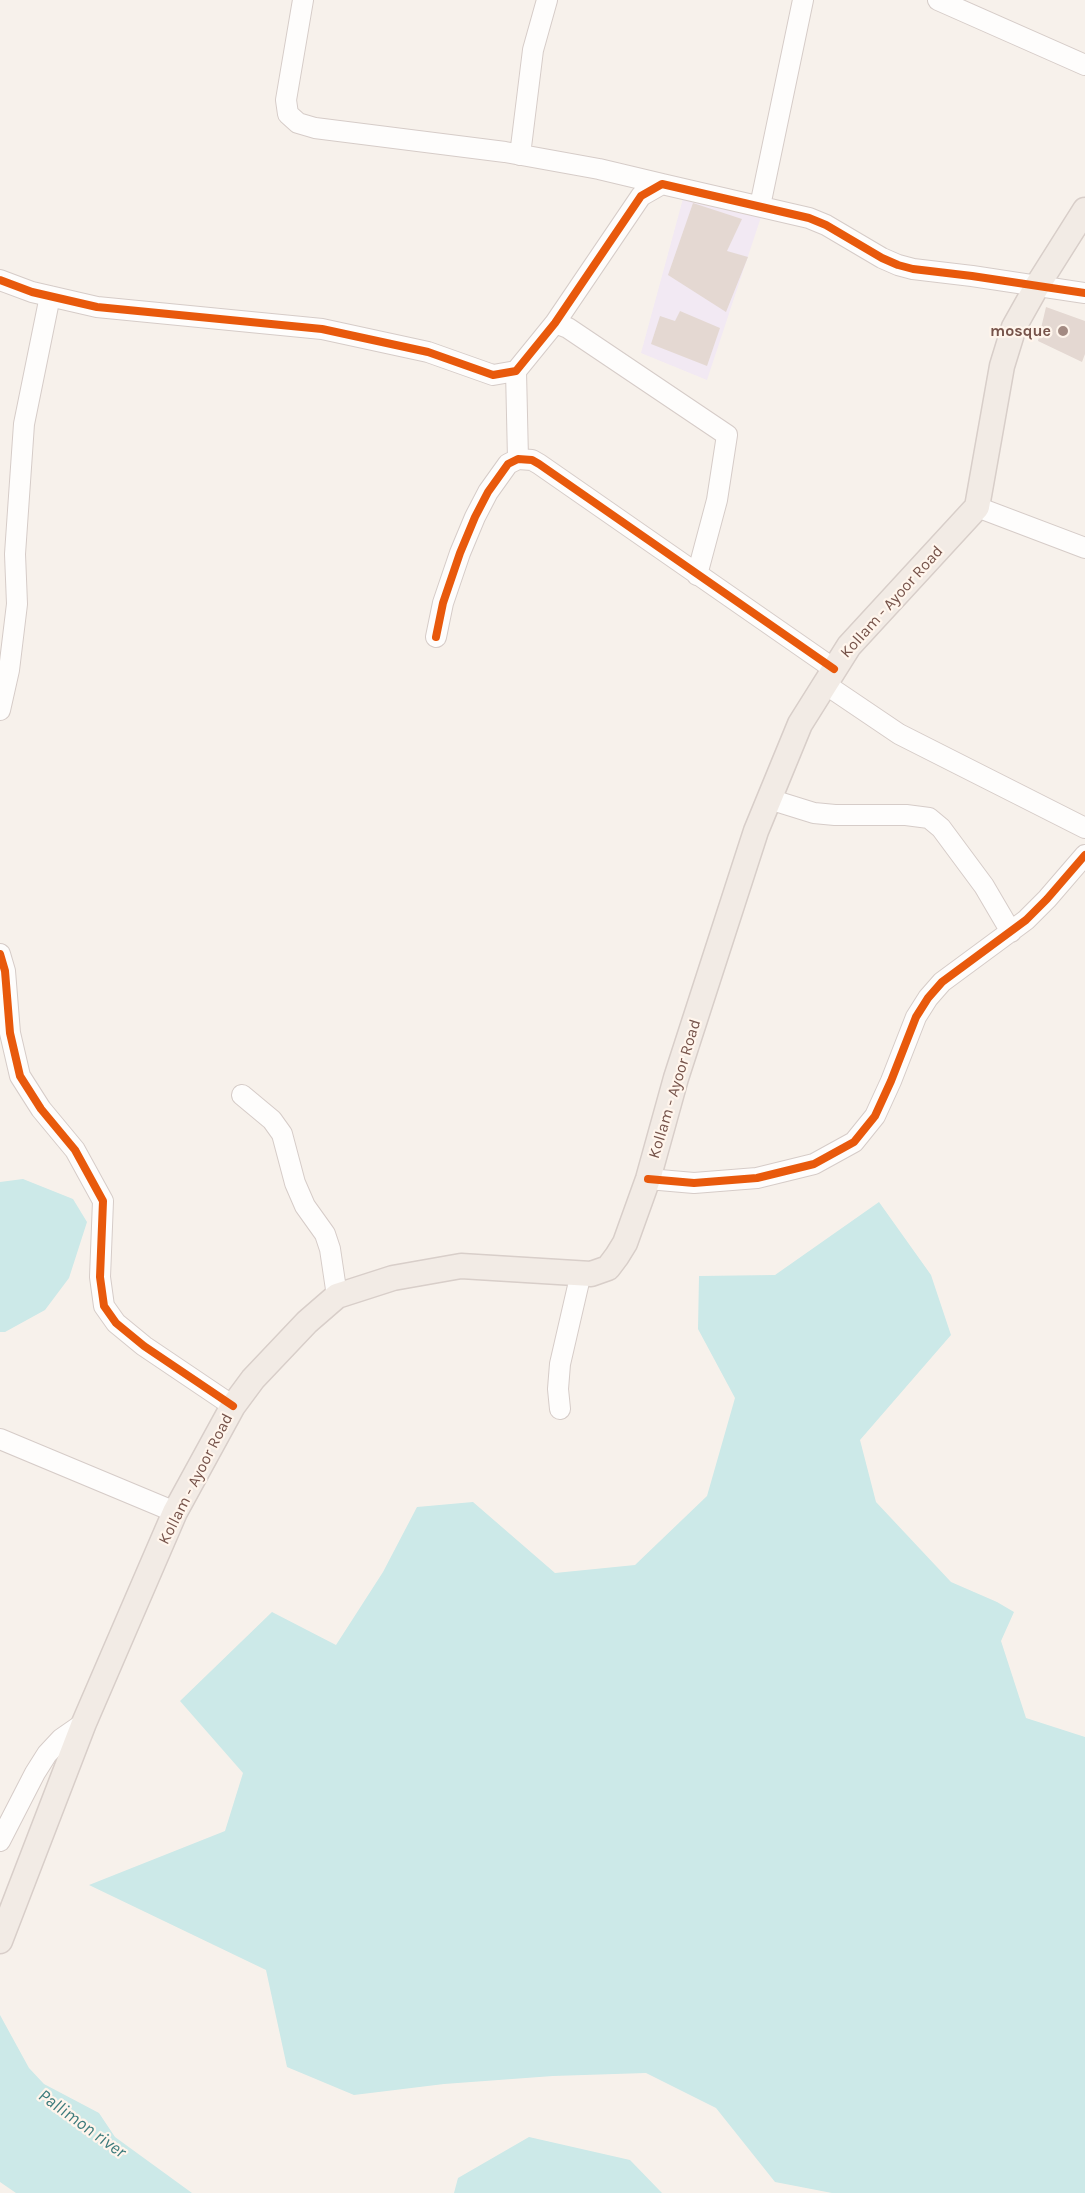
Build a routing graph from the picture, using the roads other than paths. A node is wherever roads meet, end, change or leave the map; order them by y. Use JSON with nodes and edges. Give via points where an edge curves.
{"nodes":[{"id":1,"x":303,"y":0,"type":"edge"},
{"id":2,"x":547,"y":0,"type":"edge"},
{"id":3,"x":803,"y":0,"type":"edge"},
{"id":4,"x":938,"y":0,"type":"edge"},
{"id":5,"x":1085,"y":65,"type":"edge"},
{"id":6,"x":520,"y":155,"type":"junction"},
{"id":7,"x":662,"y":184,"type":"junction"},
{"id":8,"x":760,"y":206,"type":"junction"},
{"id":9,"x":1085,"y":210,"type":"edge"},
{"id":10,"x":0,"y":280,"type":"edge"},
{"id":11,"x":1037,"y":286,"type":"junction"},
{"id":12,"x":1085,"y":293,"type":"edge"},
{"id":13,"x":50,"y":296,"type":"junction"},
{"id":14,"x":555,"y":323,"type":"junction"},
{"id":15,"x":516,"y":371,"type":"junction"},
{"id":16,"x":518,"y":459,"type":"junction"},
{"id":17,"x":977,"y":507,"type":"junction"},
{"id":18,"x":1085,"y":548,"type":"edge"},
{"id":19,"x":7,"y":553,"type":"edge"},
{"id":20,"x":697,"y":575,"type":"junction"},
{"id":21,"x":436,"y":637,"type":"dead end"},
{"id":22,"x":830,"y":676,"type":"junction"},
{"id":23,"x":0,"y":710,"type":"edge"},
{"id":24,"x":769,"y":799,"type":"junction"},
{"id":25,"x":1085,"y":828,"type":"edge"},
{"id":26,"x":1083,"y":856,"type":"edge"},
{"id":27,"x":1011,"y":932,"type":"junction"},
{"id":28,"x":0,"y":954,"type":"edge"},
{"id":29,"x":242,"y":1095,"type":"dead end"},
{"id":30,"x":648,"y":1179,"type":"junction"},
{"id":31,"x":581,"y":1273,"type":"junction"},
{"id":32,"x":337,"y":1296,"type":"junction"},
{"id":33,"x":233,"y":1406,"type":"junction"},
{"id":34,"x":560,"y":1409,"type":"dead end"},
{"id":35,"x":0,"y":1439,"type":"edge"},
{"id":36,"x":176,"y":1512,"type":"junction"},
{"id":37,"x":84,"y":1723,"type":"junction"},
{"id":38,"x":0,"y":1841,"type":"edge"},
{"id":39,"x":0,"y":1941,"type":"edge"}],
"edges":[{"from":1,"to":6,"type":"street","via":[[286,100],[288,114],[298,123]]},
{"from":2,"to":6,"type":"street","via":[[533,50]]},
{"from":3,"to":8,"type":"street"},
{"from":4,"to":5,"type":"street"},
{"from":6,"to":7,"type":"street"},
{"from":7,"to":8,"type":"street"},
{"from":7,"to":14,"type":"street","via":[[641,196]]},
{"from":8,"to":11,"type":"street","via":[[826,225],[898,265]]},
{"from":9,"to":11,"type":"main road"},
{"from":10,"to":13,"type":"street"},
{"from":11,"to":12,"type":"street"},
{"from":11,"to":17,"type":"main road","via":[[1014,327],[1002,366]]},
{"from":13,"to":15,"type":"street","via":[[97,307],[322,329],[428,352],[493,375]]},
{"from":13,"to":19,"type":"street","via":[[24,424]]},
{"from":14,"to":15,"type":"street"},
{"from":14,"to":20,"type":"street","via":[[727,435],[717,500]]},
{"from":15,"to":16,"type":"street"},
{"from":16,"to":20,"type":"street","via":[[539,464]]},
{"from":16,"to":21,"type":"street","via":[[508,464],[475,517],[456,563]]},
{"from":17,"to":18,"type":"street"},
{"from":17,"to":22,"type":"main road","name":"Kollam - Ayoor Road","via":[[861,632]]},
{"from":19,"to":23,"type":"street","via":[[17,604]]},
{"from":20,"to":22,"type":"street"},
{"from":22,"to":24,"type":"main road","name":"Kollam - Ayoor Road","via":[[800,724]]},
{"from":22,"to":25,"type":"street","via":[[899,734]]},
{"from":24,"to":27,"type":"street","via":[[814,813],[929,818],[941,828],[984,886]]},
{"from":24,"to":30,"type":"main road","name":"Kollam - Ayoor Road","via":[[676,1078]]},
{"from":26,"to":27,"type":"street","via":[[1047,899]]},
{"from":27,"to":30,"type":"street","via":[[942,982],[928,998],[916,1017],[875,1116],[854,1142],[814,1164],[757,1178],[694,1183]]},
{"from":28,"to":33,"type":"street","via":[[20,1077],[75,1150],[103,1201],[100,1277],[104,1306],[144,1346]]},
{"from":29,"to":32,"type":"street","via":[[272,1120],[282,1134],[298,1191],[325,1234]]},
{"from":30,"to":31,"type":"main road","name":"Kollam - Ayoor Road","via":[[617,1256],[608,1268]]},
{"from":31,"to":32,"type":"main road","name":"Kollam - Ayoor Road","via":[[461,1266],[393,1278]]},
{"from":31,"to":34,"type":"street","via":[[560,1364]]},
{"from":32,"to":33,"type":"main road","name":"Kollam - Ayoor Road","via":[[253,1379]]},
{"from":33,"to":36,"type":"main road","name":"Kollam - Ayoor Road"},
{"from":35,"to":36,"type":"street"},
{"from":36,"to":37,"type":"main road","name":"Kollam - Ayoor Road"},
{"from":37,"to":38,"type":"street","via":[[47,1754]]},
{"from":37,"to":39,"type":"main road","name":"Kollam - Ayoor Road"}]}
